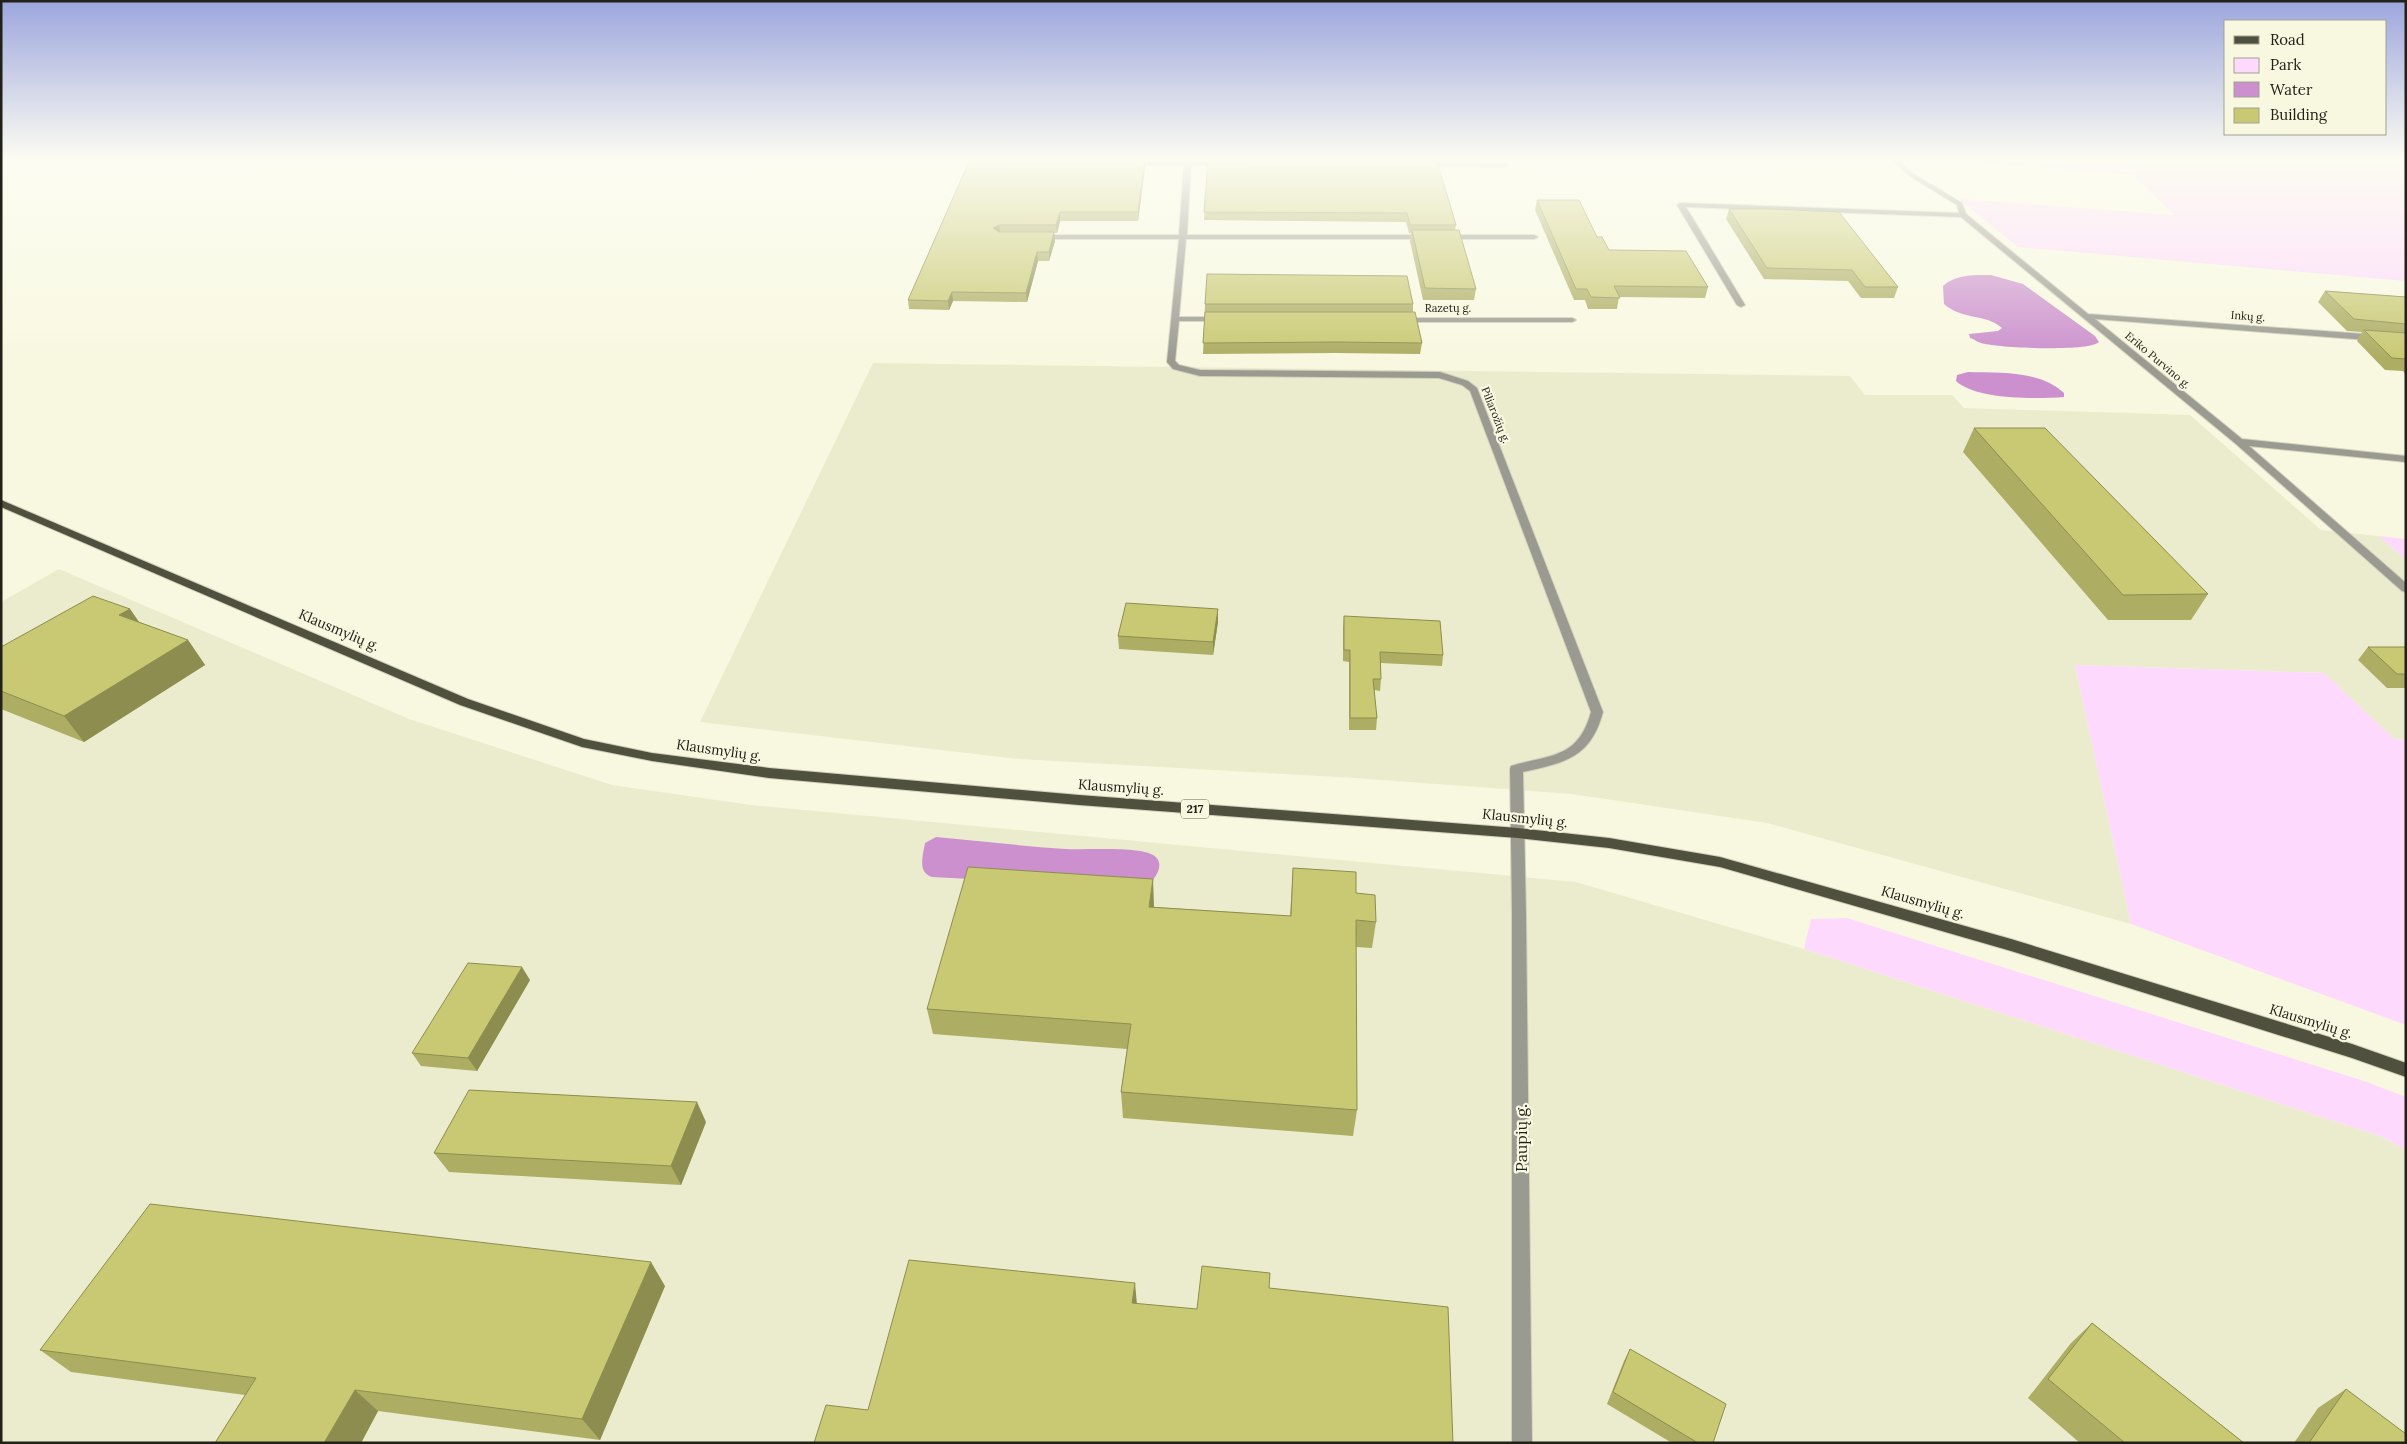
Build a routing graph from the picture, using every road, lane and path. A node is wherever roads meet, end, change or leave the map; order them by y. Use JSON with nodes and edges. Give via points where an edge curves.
{"nodes":[{"id":1,"x":1184,"y":224,"type":"edge"},
{"id":2,"x":1692,"y":224,"type":"edge"},
{"id":3,"x":1974,"y":224,"type":"edge"},
{"id":4,"x":1183,"y":236,"type":"junction"},
{"id":5,"x":1534,"y":236,"type":"dead end"},
{"id":6,"x":1029,"y":237,"type":"edge"},
{"id":7,"x":1741,"y":305,"type":"dead end"},
{"id":8,"x":2087,"y":316,"type":"junction"},
{"id":9,"x":1174,"y":319,"type":"junction"},
{"id":10,"x":1233,"y":319,"type":"edge"},
{"id":11,"x":1393,"y":320,"type":"edge"},
{"id":12,"x":1572,"y":320,"type":"dead end"},
{"id":13,"x":2406,"y":340,"type":"edge"},
{"id":14,"x":2239,"y":442,"type":"junction"},
{"id":15,"x":2406,"y":459,"type":"edge"},
{"id":16,"x":1,"y":503,"type":"edge"},
{"id":17,"x":2406,"y":589,"type":"edge"},
{"id":18,"x":1518,"y":833,"type":"junction"},
{"id":19,"x":2406,"y":1070,"type":"edge"},
{"id":20,"x":1522,"y":1443,"type":"edge"}],
"edges":[{"from":1,"to":4,"type":"street","name":"Piliarožių g."},
{"from":2,"to":7,"type":"street"},
{"from":3,"to":8,"type":"street","name":"Eriko Purvino g."},
{"from":4,"to":5,"type":"street"},
{"from":4,"to":6,"type":"street"},
{"from":4,"to":9,"type":"street","name":"Piliarožių g."},
{"from":8,"to":13,"type":"street","name":"Inkų g."},
{"from":8,"to":14,"type":"street","name":"Eriko Purvino g."},
{"from":9,"to":10,"type":"street"},
{"from":9,"to":18,"type":"street","name":"Piliarožių g.","via":[[1171,362],[1187,372],[1440,376],[1465,383],[1474,390],[1597,712],[1594,729],[1579,749],[1557,760],[1516,769]]},
{"from":11,"to":12,"type":"street","name":"Razetų g."},
{"from":14,"to":15,"type":"street"},
{"from":14,"to":17,"type":"street","name":"Eriko Purvino g."},
{"from":16,"to":18,"type":"main road","name":"Klausmylių g.","number":"217","via":[[464,702],[582,743],[652,758],[768,773],[1069,800]]},
{"from":18,"to":19,"type":"main road","name":"Klausmylių g.","number":"217","via":[[1609,843],[1720,862],[1767,874],[2021,948]]},
{"from":18,"to":20,"type":"street","name":"Paupių g."}]}
